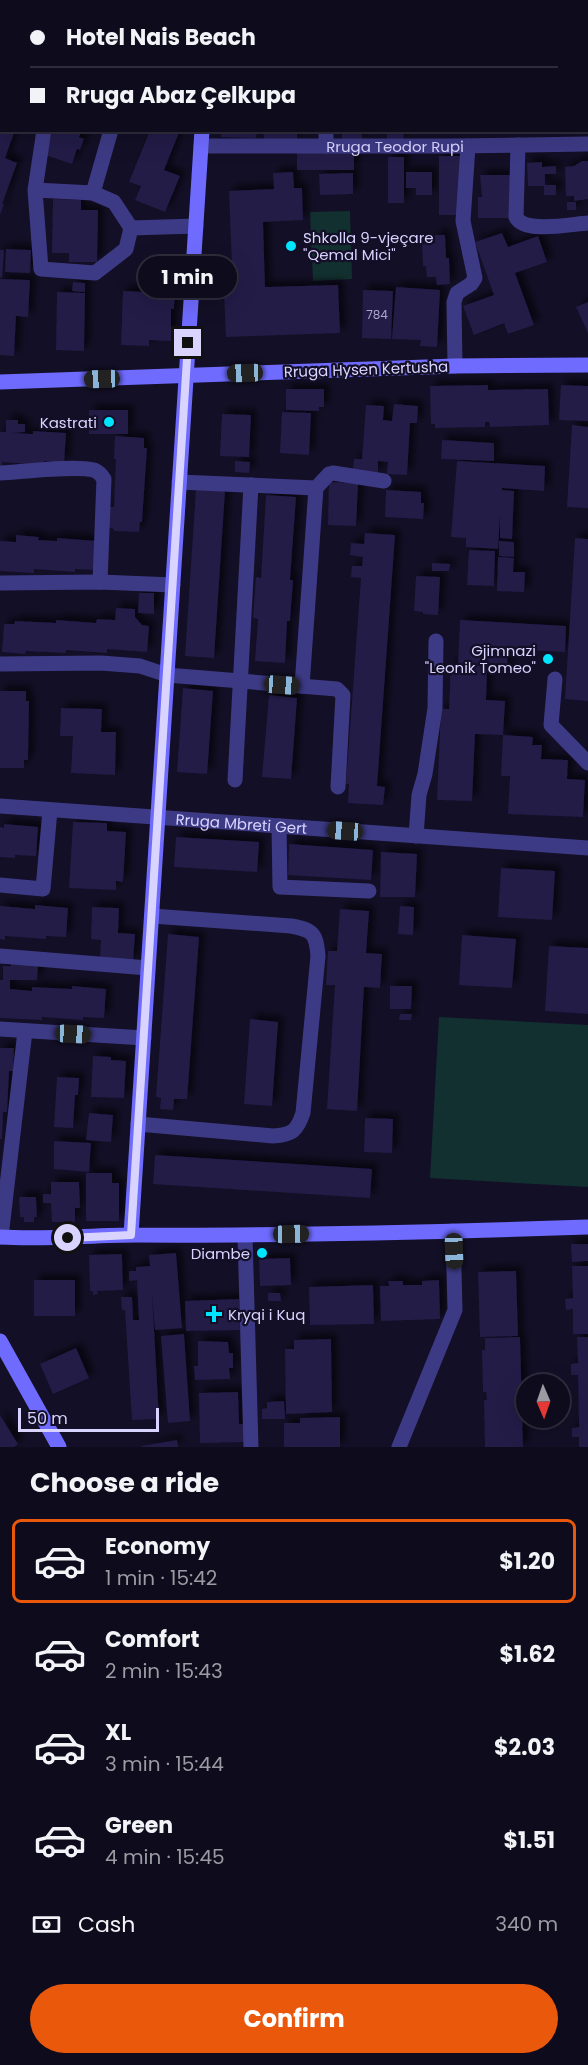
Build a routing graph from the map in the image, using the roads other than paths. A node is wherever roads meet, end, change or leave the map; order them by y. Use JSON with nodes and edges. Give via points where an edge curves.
{"nodes":[{"id":1,"x":44,"y":132,"type":"edge"},
{"id":2,"x":110,"y":132,"type":"edge"},
{"id":3,"x":457,"y":132,"type":"edge"},
{"id":4,"x":201,"y":138,"type":"edge"},
{"id":5,"x":326,"y":138,"type":"edge"},
{"id":6,"x":588,"y":144,"type":"edge"},
{"id":7,"x":518,"y":145,"type":"junction"},
{"id":8,"x":461,"y":146,"type":"junction"},
{"id":9,"x":35,"y":190,"type":"junction"},
{"id":10,"x":93,"y":193,"type":"junction"},
{"id":11,"x":588,"y":223,"type":"edge"},
{"id":12,"x":196,"y":226,"type":"junction"},
{"id":13,"x":131,"y":228,"type":"junction"},
{"id":14,"x":588,"y":364,"type":"edge"},
{"id":15,"x":455,"y":366,"type":"junction"},
{"id":16,"x":186,"y":375,"type":"junction"},
{"id":17,"x":0,"y":382,"type":"edge"},
{"id":18,"x":0,"y":473,"type":"edge"},
{"id":19,"x":179,"y":482,"type":"junction"},
{"id":20,"x":384,"y":482,"type":"dead end"},
{"id":21,"x":251,"y":485,"type":"junction"},
{"id":22,"x":316,"y":488,"type":"junction"},
{"id":23,"x":100,"y":582,"type":"junction"},
{"id":24,"x":0,"y":583,"type":"edge"},
{"id":25,"x":173,"y":585,"type":"junction"},
{"id":26,"x":436,"y":641,"type":"dead end"},
{"id":27,"x":0,"y":664,"type":"edge"},
{"id":28,"x":167,"y":675,"type":"junction"},
{"id":29,"x":555,"y":679,"type":"dead end"},
{"id":30,"x":242,"y":681,"type":"junction"},
{"id":31,"x":302,"y":686,"type":"junction"},
{"id":32,"x":588,"y":763,"type":"edge"},
{"id":33,"x":234,"y":780,"type":"dead end"},
{"id":34,"x":338,"y":787,"type":"dead end"},
{"id":35,"x":0,"y":806,"type":"edge"},
{"id":36,"x":50,"y":810,"type":"junction"},
{"id":37,"x":158,"y":817,"type":"junction"},
{"id":38,"x":279,"y":826,"type":"junction"},
{"id":39,"x":416,"y":836,"type":"junction"},
{"id":40,"x":588,"y":848,"type":"edge"},
{"id":41,"x":0,"y":885,"type":"edge"},
{"id":42,"x":369,"y":891,"type":"dead end"},
{"id":43,"x":152,"y":916,"type":"junction"},
{"id":44,"x":0,"y":956,"type":"edge"},
{"id":45,"x":148,"y":968,"type":"junction"},
{"id":46,"x":0,"y":1029,"type":"edge"},
{"id":47,"x":25,"y":1031,"type":"junction"},
{"id":48,"x":144,"y":1038,"type":"junction"},
{"id":49,"x":138,"y":1124,"type":"junction"},
{"id":50,"x":588,"y":1227,"type":"edge"},
{"id":51,"x":453,"y":1231,"type":"junction"},
{"id":52,"x":131,"y":1235,"type":"junction"},
{"id":53,"x":244,"y":1236,"type":"junction"},
{"id":54,"x":0,"y":1237,"type":"edge"},
{"id":55,"x":0,"y":1341,"type":"edge"},
{"id":56,"x":59,"y":1447,"type":"edge"},
{"id":57,"x":251,"y":1447,"type":"edge"},
{"id":58,"x":399,"y":1447,"type":"edge"}],
"edges":[{"from":1,"to":9,"type":"street"},
{"from":2,"to":10,"type":"street"},
{"from":3,"to":8,"type":"street"},
{"from":4,"to":5,"type":"street","name":"Rruga Teodor Rupi"},
{"from":4,"to":12,"type":"street"},
{"from":5,"to":8,"type":"street","name":"Rruga Teodor Rupi"},
{"from":6,"to":7,"type":"street","name":"Rruga Teodor Rupi"},
{"from":7,"to":8,"type":"street","name":"Rruga Teodor Rupi"},
{"from":7,"to":11,"type":"street","via":[[518,222],[537,227]]},
{"from":8,"to":15,"type":"street","via":[[463,221],[475,278],[457,293],[454,302]]},
{"from":9,"to":10,"type":"street"},
{"from":9,"to":13,"type":"street","via":[[41,269],[95,273],[126,249]]},
{"from":10,"to":13,"type":"street","via":[[114,202]]},
{"from":12,"to":13,"type":"street"},
{"from":12,"to":16,"type":"street"},
{"from":14,"to":15,"type":"street","name":"Rruga Hysen Kertusha"},
{"from":15,"to":16,"type":"street","name":"Rruga Hysen Kertusha"},
{"from":16,"to":17,"type":"street","name":"Rruga Hysen Kertusha"},
{"from":16,"to":19,"type":"street"},
{"from":18,"to":23,"type":"street","via":[[84,468],[98,471],[104,479]]},
{"from":19,"to":21,"type":"street"},
{"from":19,"to":25,"type":"street"},
{"from":20,"to":22,"type":"street","via":[[333,473]]},
{"from":21,"to":22,"type":"street"},
{"from":21,"to":30,"type":"street"},
{"from":22,"to":31,"type":"street"},
{"from":23,"to":24,"type":"street"},
{"from":23,"to":25,"type":"street"},
{"from":25,"to":28,"type":"street"},
{"from":26,"to":39,"type":"street","via":[[435,708],[419,795]]},
{"from":27,"to":28,"type":"street","via":[[101,663],[140,666]]},
{"from":28,"to":30,"type":"street"},
{"from":28,"to":37,"type":"street"},
{"from":29,"to":32,"type":"street","via":[[551,725]]},
{"from":30,"to":31,"type":"street"},
{"from":30,"to":33,"type":"street"},
{"from":31,"to":34,"type":"street","via":[[337,689],[343,695]]},
{"from":35,"to":36,"type":"street","name":"Rruga Mbreti Gert"},
{"from":36,"to":37,"type":"street","name":"Rruga Mbreti Gert"},
{"from":36,"to":41,"type":"street","via":[[43,889]]},
{"from":37,"to":38,"type":"street","name":"Rruga Mbreti Gert"},
{"from":37,"to":43,"type":"street"},
{"from":38,"to":39,"type":"street","name":"Rruga Mbreti Gert"},
{"from":38,"to":42,"type":"street","via":[[280,886]]},
{"from":39,"to":40,"type":"street","name":"Rruga Mbreti Gert"},
{"from":43,"to":45,"type":"street"},
{"from":43,"to":49,"type":"street","via":[[308,929],[317,939],[318,956],[303,1113],[298,1127],[286,1135],[273,1136]]},
{"from":44,"to":45,"type":"street"},
{"from":45,"to":48,"type":"street"},
{"from":46,"to":47,"type":"street"},
{"from":47,"to":48,"type":"street"},
{"from":47,"to":54,"type":"street"},
{"from":48,"to":49,"type":"street"},
{"from":49,"to":52,"type":"street"},
{"from":50,"to":51,"type":"street"},
{"from":51,"to":53,"type":"street"},
{"from":51,"to":58,"type":"street","via":[[455,1310]]},
{"from":52,"to":53,"type":"street"},
{"from":52,"to":54,"type":"street"},
{"from":53,"to":57,"type":"street"},
{"from":55,"to":56,"type":"street"}]}
